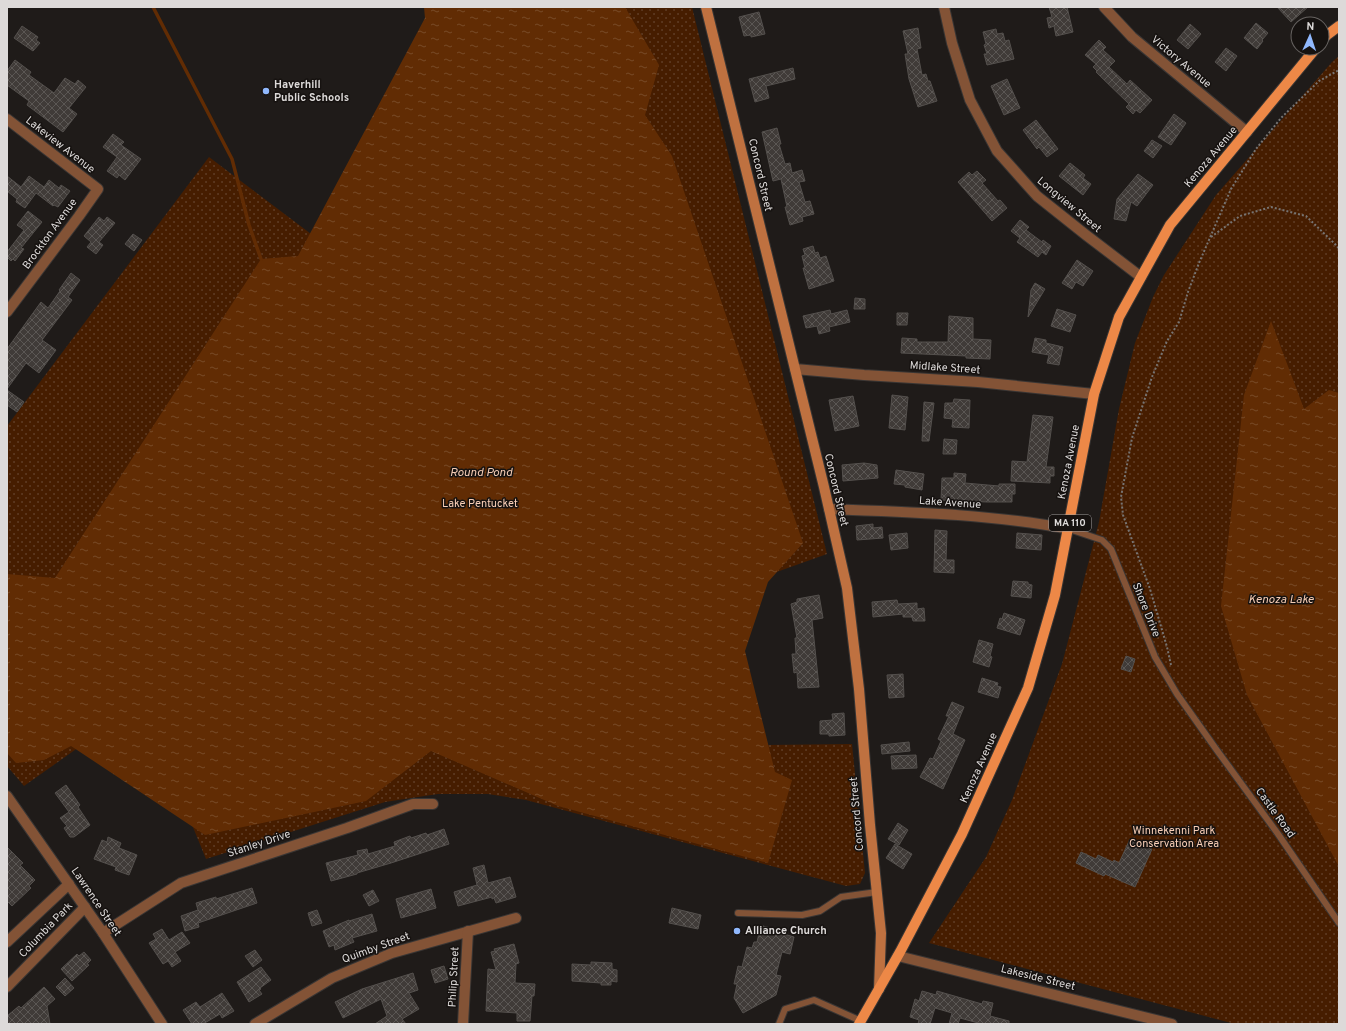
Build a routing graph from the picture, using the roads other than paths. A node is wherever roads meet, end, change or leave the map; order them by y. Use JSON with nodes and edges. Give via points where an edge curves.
{"nodes":[{"id":1,"x":706,"y":7,"type":"edge"},
{"id":2,"x":944,"y":7,"type":"edge"},
{"id":3,"x":1104,"y":7,"type":"edge"},
{"id":4,"x":1339,"y":26,"type":"edge"},
{"id":5,"x":1330,"y":32,"type":"edge"},
{"id":6,"x":1309,"y":56,"type":"edge"},
{"id":7,"x":7,"y":119,"type":"edge"},
{"id":8,"x":1247,"y":132,"type":"junction"},
{"id":9,"x":97,"y":190,"type":"joint"},
{"id":10,"x":1141,"y":276,"type":"junction"},
{"id":11,"x":7,"y":312,"type":"edge"},
{"id":12,"x":794,"y":369,"type":"junction"},
{"id":13,"x":1094,"y":394,"type":"junction"},
{"id":14,"x":829,"y":509,"type":"junction"},
{"id":15,"x":1069,"y":529,"type":"junction"},
{"id":16,"x":1193,"y":717,"type":"joint"},
{"id":17,"x":7,"y":796,"type":"edge"},
{"id":18,"x":433,"y":804,"type":"dead end"},
{"id":19,"x":69,"y":884,"type":"junction"},
{"id":20,"x":877,"y":892,"type":"junction"},
{"id":21,"x":85,"y":907,"type":"junction"},
{"id":22,"x":738,"y":912,"type":"dead end"},
{"id":23,"x":516,"y":918,"type":"dead end"},
{"id":24,"x":1339,"y":923,"type":"edge"},
{"id":25,"x":468,"y":931,"type":"junction"},
{"id":26,"x":103,"y":933,"type":"junction"},
{"id":27,"x":7,"y":942,"type":"edge"},
{"id":28,"x":898,"y":956,"type":"junction"},
{"id":29,"x":7,"y":988,"type":"edge"},
{"id":30,"x":879,"y":989,"type":"junction"},
{"id":31,"x":860,"y":1022,"type":"edge"},
{"id":32,"x":162,"y":1024,"type":"edge"},
{"id":33,"x":254,"y":1024,"type":"edge"},
{"id":34,"x":463,"y":1024,"type":"edge"},
{"id":35,"x":779,"y":1024,"type":"edge"},
{"id":36,"x":1172,"y":1024,"type":"edge"}],
"edges":[{"from":1,"to":12,"type":"main road","name":"Concord Street"},
{"from":2,"to":10,"type":"street","name":"Longview Street","via":[[970,100],[997,151],[1037,196]]},
{"from":3,"to":8,"type":"street","name":"Victory Avenue","via":[[1132,37]]},
{"from":4,"to":5,"type":"main road"},
{"from":6,"to":8,"type":"main road","name":"Kenoza Avenue","number":"MA 110"},
{"from":7,"to":9,"type":"street","name":"Lakeview Avenue"},
{"from":8,"to":10,"type":"main road","name":"Kenoza Avenue","number":"MA 110","via":[[1170,225]]},
{"from":9,"to":11,"type":"street","name":"Brockton Avenue"},
{"from":10,"to":13,"type":"main road","name":"Kenoza Avenue","number":"MA 110","via":[[1119,317]]},
{"from":12,"to":13,"type":"street","name":"Midlake Street","via":[[978,382]]},
{"from":12,"to":14,"type":"main road","name":"Concord Street"},
{"from":13,"to":15,"type":"main road","name":"Kenoza Avenue","number":"MA 110"},
{"from":14,"to":15,"type":"street","name":"Lake Avenue","via":[[967,516],[1032,522]]},
{"from":14,"to":20,"type":"main road","name":"Concord Street","via":[[847,588]]},
{"from":15,"to":16,"type":"lane","name":"Shore Drive","via":[[1102,540],[1111,549],[1155,657]]},
{"from":15,"to":28,"type":"main road","name":"Kenoza Avenue","number":"MA 110","via":[[1055,595],[1028,688],[962,834]]},
{"from":16,"to":24,"type":"lane","name":"Castle Road"},
{"from":17,"to":19,"type":"street","name":"Lawrence Street"},
{"from":18,"to":26,"type":"street","name":"Stanley Drive","via":[[413,804],[181,882]]},
{"from":19,"to":21,"type":"street","name":"Lawrence Street"},
{"from":19,"to":27,"type":"street","name":"Columbia Park"},
{"from":20,"to":22,"type":"lane","via":[[841,897],[820,910],[802,915]]},
{"from":20,"to":30,"type":"main road","name":"Concord Street","via":[[881,933]]},
{"from":21,"to":26,"type":"street","name":"Lawrence Street"},
{"from":21,"to":29,"type":"street","name":"Columbia Park"},
{"from":23,"to":25,"type":"street","name":"Quimby Street"},
{"from":25,"to":33,"type":"street","name":"Quimby Street","via":[[392,953],[332,978]]},
{"from":25,"to":34,"type":"street","name":"Philip Street"},
{"from":26,"to":32,"type":"street","name":"Lawrence Street"},
{"from":28,"to":30,"type":"main road","name":"Kenoza Avenue","number":"MA 110"},
{"from":28,"to":36,"type":"street","name":"Lakeside Street"},
{"from":30,"to":31,"type":"main road","name":"Kenoza Avenue","number":"MA 110"},
{"from":31,"to":35,"type":"lane","via":[[814,1000],[785,1009]]}]}
